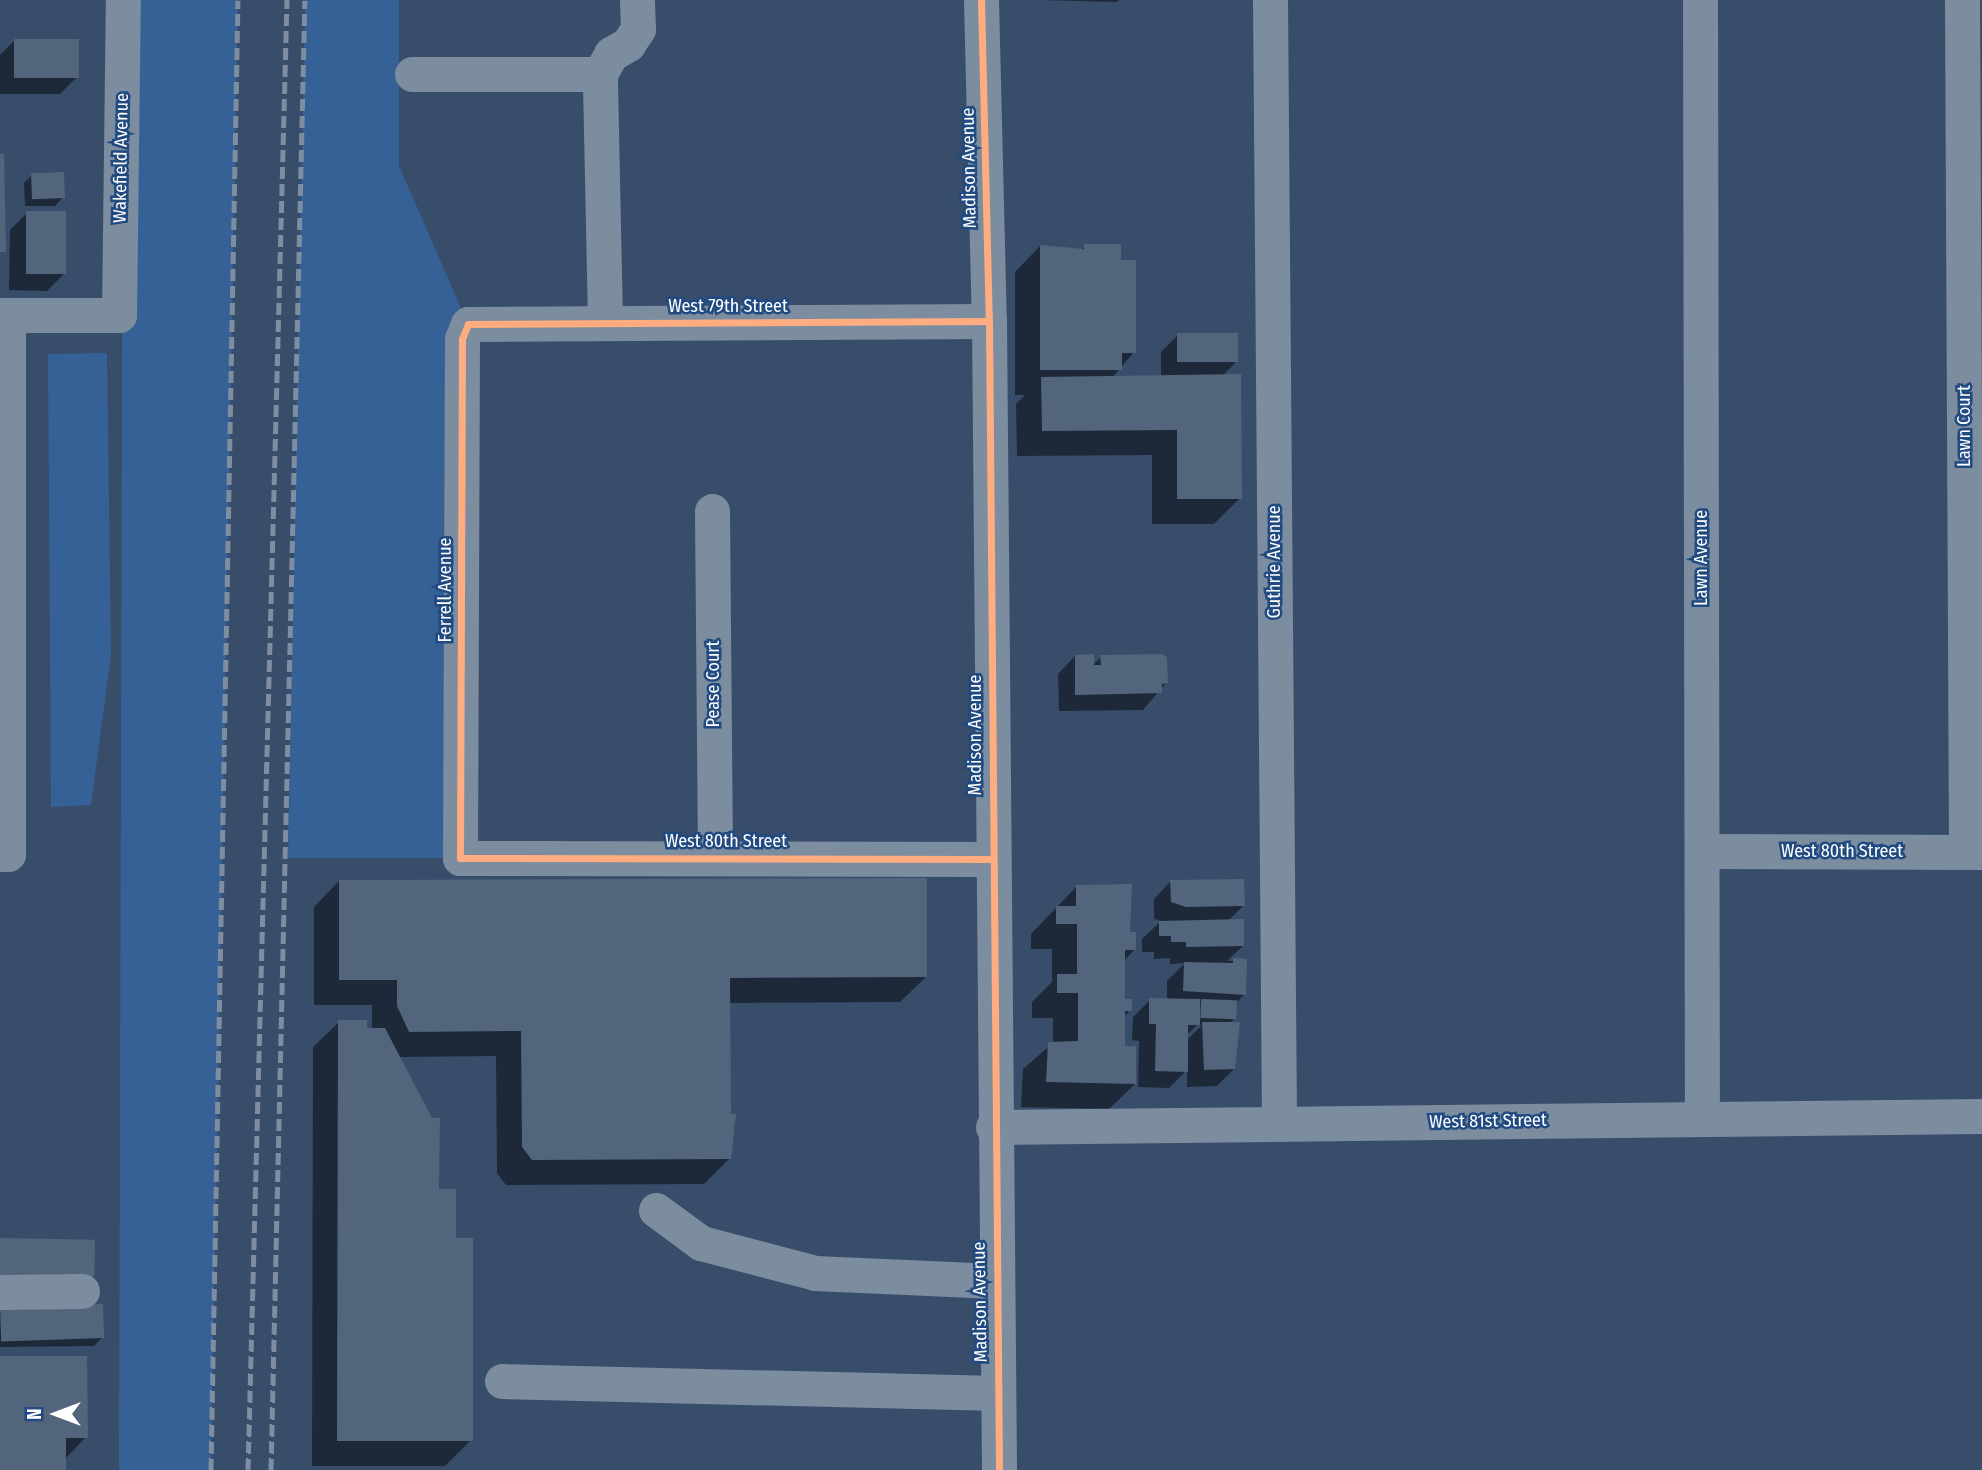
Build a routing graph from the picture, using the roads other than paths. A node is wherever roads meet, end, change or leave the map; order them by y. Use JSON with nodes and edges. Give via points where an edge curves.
{"nodes":[{"id":1,"x":123,"y":0,"type":"edge"},
{"id":2,"x":637,"y":0,"type":"edge"},
{"id":3,"x":981,"y":0,"type":"edge"},
{"id":4,"x":1270,"y":0,"type":"edge"},
{"id":5,"x":1700,"y":0,"type":"edge"},
{"id":6,"x":1962,"y":0,"type":"edge"},
{"id":7,"x":412,"y":74,"type":"dead end"},
{"id":8,"x":600,"y":74,"type":"junction"},
{"id":9,"x":4,"y":315,"type":"edge"},
{"id":10,"x":605,"y":321,"type":"junction"},
{"id":11,"x":989,"y":321,"type":"junction"},
{"id":12,"x":468,"y":324,"type":"joint"},
{"id":13,"x":712,"y":510,"type":"dead end"},
{"id":14,"x":1702,"y":851,"type":"junction"},
{"id":15,"x":1974,"y":851,"type":"edge"},
{"id":16,"x":4,"y":854,"type":"edge"},
{"id":17,"x":715,"y":857,"type":"junction"},
{"id":18,"x":460,"y":858,"type":"joint"},
{"id":19,"x":992,"y":859,"type":"junction"},
{"id":20,"x":1982,"y":1116,"type":"edge"},
{"id":21,"x":1702,"y":1117,"type":"junction"},
{"id":22,"x":1279,"y":1124,"type":"junction"},
{"id":23,"x":993,"y":1127,"type":"junction"},
{"id":24,"x":656,"y":1210,"type":"dead end"},
{"id":25,"x":996,"y":1281,"type":"junction"},
{"id":26,"x":0,"y":1292,"type":"edge"},
{"id":27,"x":82,"y":1292,"type":"dead end"},
{"id":28,"x":502,"y":1381,"type":"dead end"},
{"id":29,"x":997,"y":1393,"type":"junction"},
{"id":30,"x":999,"y":1470,"type":"edge"}],
"edges":[{"from":1,"to":9,"type":"street","name":"Wakefield Avenue","via":[[119,315]]},
{"from":2,"to":8,"type":"street","via":[[638,29],[628,44],[611,54]]},
{"from":3,"to":11,"type":"street","name":"Madison Avenue"},
{"from":4,"to":22,"type":"street","name":"Guthrie Avenue"},
{"from":5,"to":14,"type":"street","name":"Lawn Avenue"},
{"from":6,"to":15,"type":"street","name":"Lawn Court"},
{"from":7,"to":8,"type":"street"},
{"from":8,"to":10,"type":"street"},
{"from":9,"to":16,"type":"street"},
{"from":10,"to":11,"type":"street","name":"West 79th Street"},
{"from":10,"to":12,"type":"street","name":"West 79th Street"},
{"from":11,"to":19,"type":"street","name":"Madison Avenue"},
{"from":12,"to":18,"type":"street","name":"Ferrell Avenue","via":[[462,340]]},
{"from":13,"to":17,"type":"street","name":"Pease Court"},
{"from":14,"to":15,"type":"street","name":"West 80th Street"},
{"from":14,"to":21,"type":"street","name":"Lawn Avenue"},
{"from":17,"to":18,"type":"street","name":"West 80th Street"},
{"from":17,"to":19,"type":"street","name":"West 80th Street"},
{"from":19,"to":23,"type":"street","name":"Madison Avenue"},
{"from":20,"to":21,"type":"street","name":"West 81st Street"},
{"from":21,"to":22,"type":"street","name":"West 81st Street"},
{"from":22,"to":23,"type":"street","name":"West 81st Street"},
{"from":23,"to":25,"type":"street","name":"Madison Avenue"},
{"from":24,"to":25,"type":"street","via":[[701,1243],[815,1273]]},
{"from":25,"to":29,"type":"street","name":"Madison Avenue"},
{"from":26,"to":27,"type":"street"},
{"from":28,"to":29,"type":"street"},
{"from":29,"to":30,"type":"street","name":"Madison Avenue"}]}
